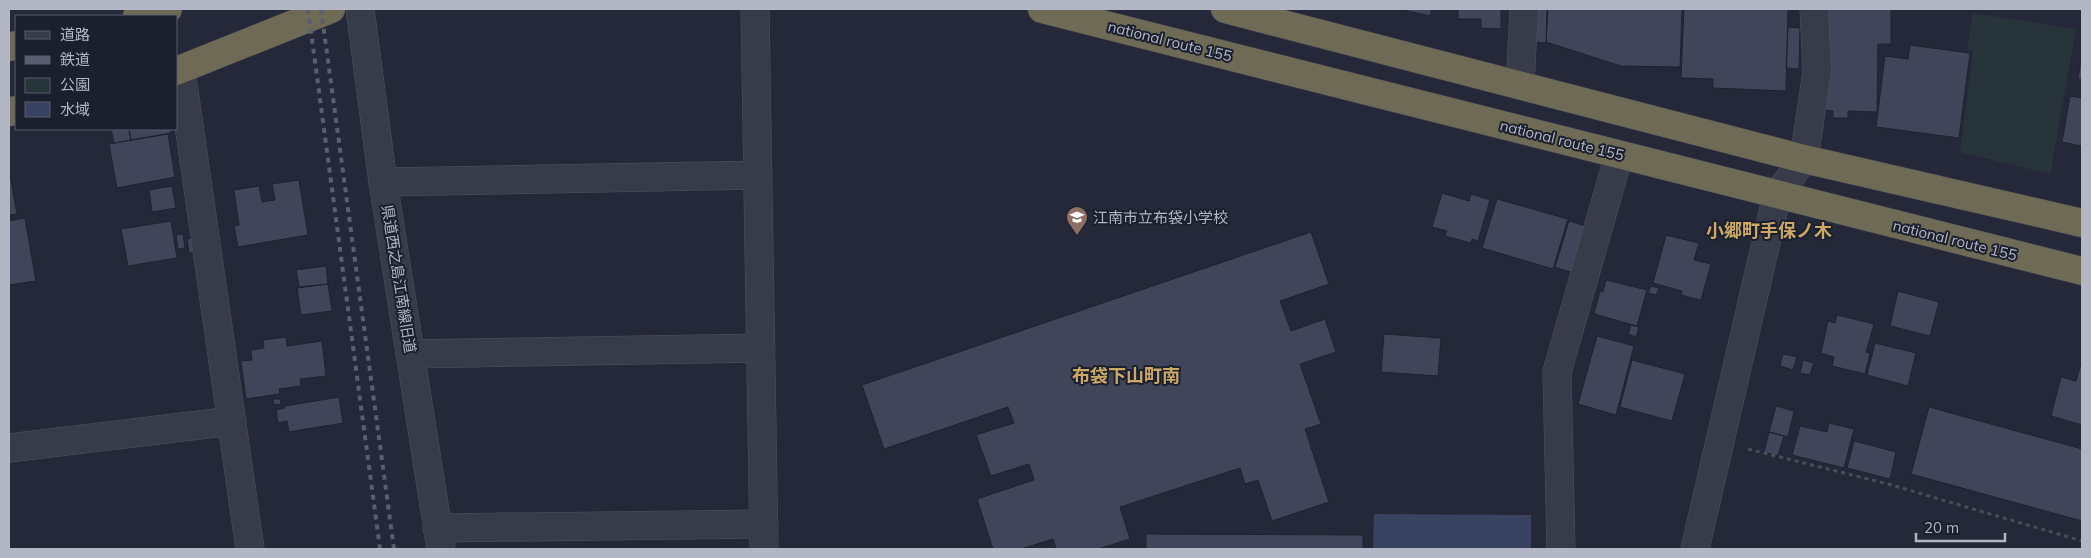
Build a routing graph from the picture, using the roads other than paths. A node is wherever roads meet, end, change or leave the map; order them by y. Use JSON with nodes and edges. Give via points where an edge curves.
{"nodes":[{"id":1,"x":168,"y":9,"type":"edge"},
{"id":2,"x":331,"y":9,"type":"edge"},
{"id":3,"x":360,"y":9,"type":"edge"},
{"id":4,"x":755,"y":9,"type":"edge"},
{"id":5,"x":1042,"y":9,"type":"edge"},
{"id":6,"x":1524,"y":9,"type":"edge"},
{"id":7,"x":1814,"y":9,"type":"edge"},
{"id":8,"x":1234,"y":10,"type":"edge"},
{"id":9,"x":141,"y":15,"type":"edge"},
{"id":10,"x":178,"y":71,"type":"edge"},
{"id":11,"x":1520,"y":85,"type":"junction"},
{"id":12,"x":1619,"y":155,"type":"junction"},
{"id":13,"x":1804,"y":159,"type":"junction"},
{"id":14,"x":758,"y":175,"type":"junction"},
{"id":15,"x":383,"y":182,"type":"junction"},
{"id":16,"x":1777,"y":195,"type":"junction"},
{"id":17,"x":2082,"y":223,"type":"edge"},
{"id":18,"x":2082,"y":272,"type":"edge"},
{"id":19,"x":761,"y":348,"type":"junction"},
{"id":20,"x":410,"y":354,"type":"junction"},
{"id":21,"x":232,"y":421,"type":"junction"},
{"id":22,"x":9,"y":448,"type":"edge"},
{"id":23,"x":764,"y":536,"type":"edge"},
{"id":24,"x":439,"y":538,"type":"edge"},
{"id":25,"x":250,"y":549,"type":"edge"},
{"id":26,"x":1561,"y":549,"type":"edge"},
{"id":27,"x":1695,"y":549,"type":"edge"}],
"edges":[{"from":1,"to":9,"type":"highway"},
{"from":2,"to":10,"type":"highway"},
{"from":3,"to":15,"type":"street","name":"県道西之島江南線旧道"},
{"from":4,"to":14,"type":"street"},
{"from":5,"to":12,"type":"highway","name":"national route 155"},
{"from":6,"to":11,"type":"street"},
{"from":7,"to":13,"type":"street","via":[[1817,71]]},
{"from":8,"to":11,"type":"highway"},
{"from":10,"to":21,"type":"street"},
{"from":11,"to":13,"type":"highway"},
{"from":12,"to":16,"type":"highway","name":"national route 155"},
{"from":12,"to":26,"type":"street","via":[[1557,372]]},
{"from":13,"to":16,"type":"street"},
{"from":13,"to":17,"type":"highway"},
{"from":14,"to":15,"type":"street"},
{"from":14,"to":19,"type":"street"},
{"from":15,"to":20,"type":"street","name":"県道西之島江南線旧道"},
{"from":16,"to":18,"type":"highway","name":"national route 155"},
{"from":16,"to":27,"type":"street"},
{"from":19,"to":20,"type":"street"},
{"from":19,"to":23,"type":"street"},
{"from":20,"to":24,"type":"street","name":"県道西之島江南線旧道"},
{"from":21,"to":22,"type":"street"},
{"from":21,"to":25,"type":"street"},
{"from":23,"to":24,"type":"street"}]}
